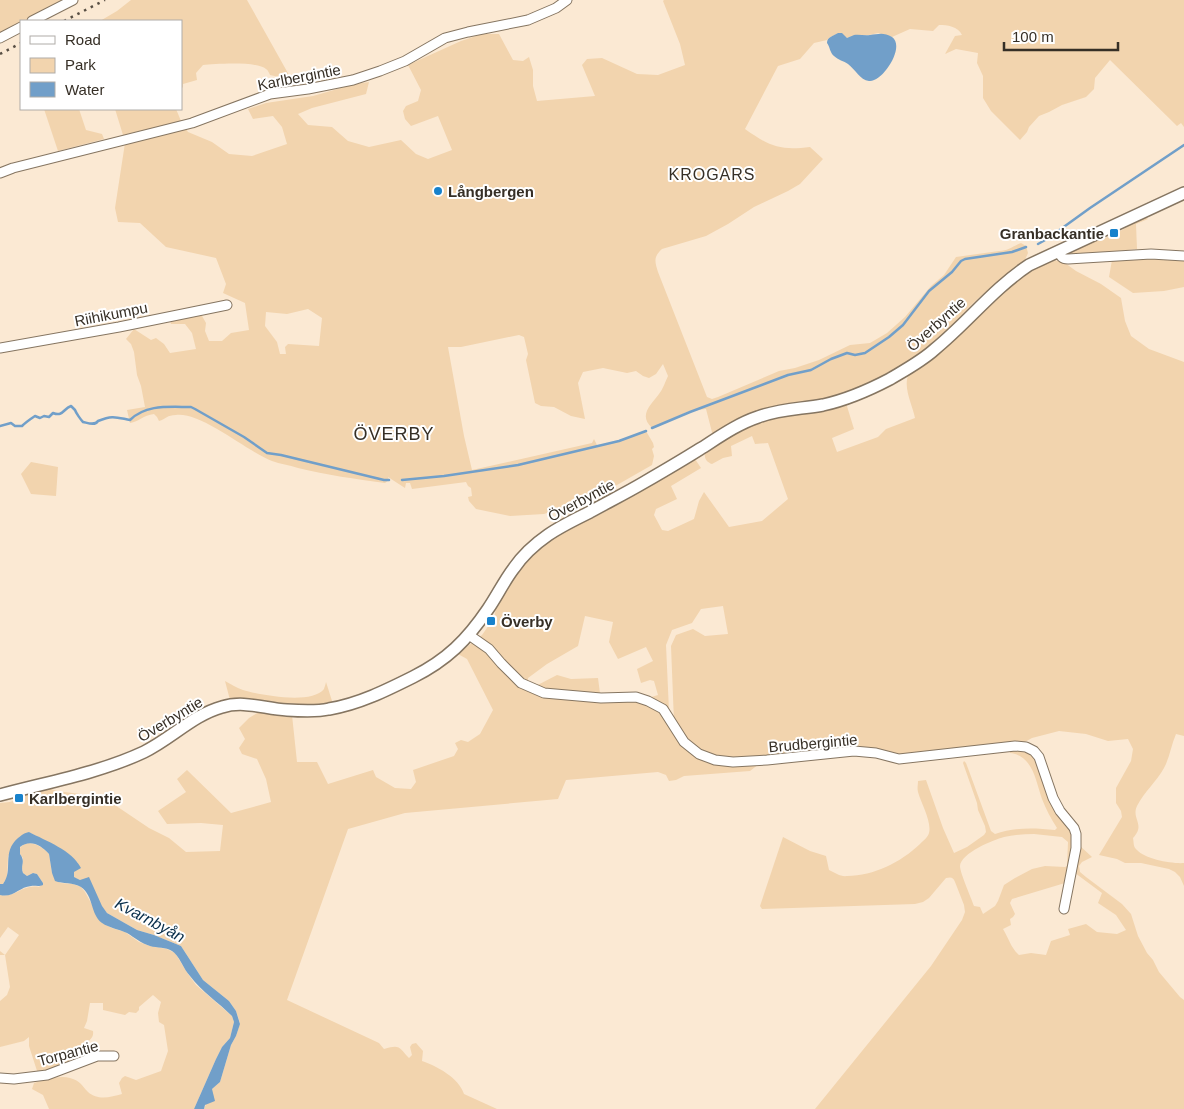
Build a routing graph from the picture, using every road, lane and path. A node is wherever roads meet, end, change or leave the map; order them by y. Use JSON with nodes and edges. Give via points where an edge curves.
{"nodes":[{"id":1,"x":74,"y":0,"type":"edge"},
{"id":2,"x":567,"y":0,"type":"edge"},
{"id":3,"x":34,"y":20,"type":"edge"},
{"id":4,"x":20,"y":28,"type":"edge"},
{"id":5,"x":0,"y":38,"type":"edge"},
{"id":6,"x":0,"y":173,"type":"edge"},
{"id":7,"x":1184,"y":193,"type":"edge"},
{"id":8,"x":1058,"y":251,"type":"junction"},
{"id":9,"x":1184,"y":256,"type":"edge"},
{"id":10,"x":227,"y":304,"type":"dead end"},
{"id":11,"x":0,"y":348,"type":"edge"},
{"id":12,"x":469,"y":635,"type":"junction"},
{"id":13,"x":0,"y":795,"type":"edge"},
{"id":14,"x":1064,"y":909,"type":"dead end"},
{"id":15,"x":114,"y":1056,"type":"dead end"},
{"id":16,"x":0,"y":1078,"type":"edge"}],
"edges":[{"from":1,"to":3,"type":"street"},
{"from":2,"to":6,"type":"street","name":"Karlbergintie","via":[[528,20],[445,38],[405,61],[353,80],[270,94],[192,123]]},
{"from":4,"to":5,"type":"street"},
{"from":7,"to":8,"type":"street","name":"Överbyntie"},
{"from":8,"to":9,"type":"street","via":[[1064,259],[1151,254]]},
{"from":8,"to":12,"type":"street","name":"Överbyntie","via":[[1020,271],[934,350],[893,377],[840,400],[772,412],[750,420],[615,499],[558,528],[521,559]]},
{"from":10,"to":11,"type":"street","name":"Riihikumpu"},
{"from":12,"to":13,"type":"street","name":"Överbyntie","via":[[431,668],[358,701],[319,711],[239,704],[222,706],[129,759]]},
{"from":12,"to":14,"type":"street","name":"Brudbergintie","via":[[489,649],[521,683],[544,693],[601,698],[636,697],[648,701],[663,709],[684,742],[699,754],[715,760],[767,760],[854,751],[899,759],[1015,746],[1034,751],[1053,798],[1076,834]]},
{"from":15,"to":16,"type":"street","name":"Torpantie","via":[[97,1056],[47,1075]]}]}
